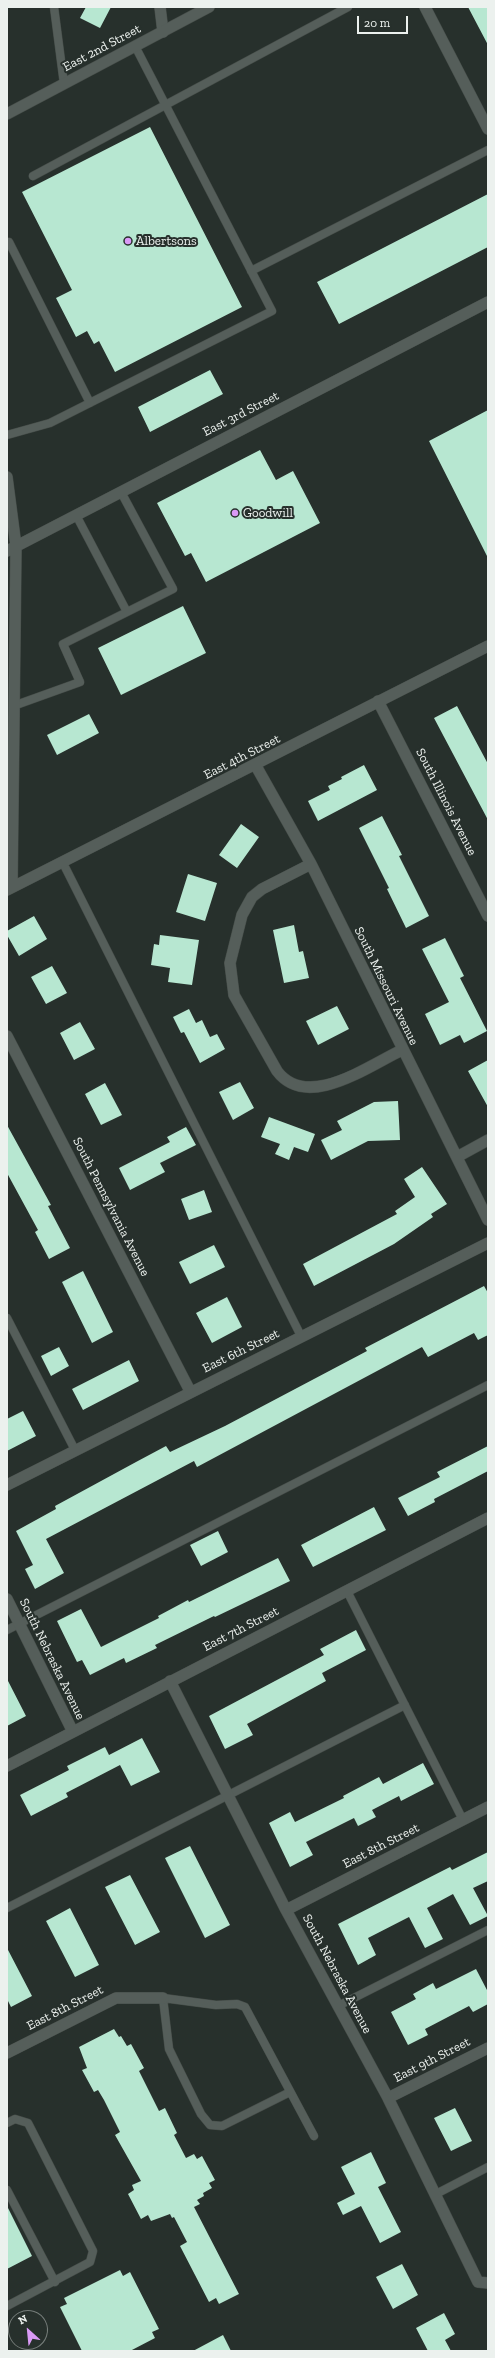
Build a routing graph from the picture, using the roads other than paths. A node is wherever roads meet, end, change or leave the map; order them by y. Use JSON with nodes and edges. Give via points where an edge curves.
{"nodes":[{"id":1,"x":54,"y":7,"type":"edge"},
{"id":2,"x":160,"y":7,"type":"edge"},
{"id":3,"x":209,"y":7,"type":"edge"},
{"id":4,"x":348,"y":7,"type":"edge"},
{"id":5,"x":424,"y":7,"type":"edge"},
{"id":6,"x":163,"y":32,"type":"junction"},
{"id":7,"x":135,"y":46,"type":"junction"},
{"id":8,"x":64,"y":84,"type":"junction"},
{"id":9,"x":165,"y":105,"type":"junction"},
{"id":10,"x":7,"y":114,"type":"edge"},
{"id":11,"x":488,"y":129,"type":"edge"},
{"id":12,"x":488,"y":150,"type":"edge"},
{"id":13,"x":33,"y":176,"type":"dead end"},
{"id":14,"x":7,"y":242,"type":"edge"},
{"id":15,"x":251,"y":271,"type":"junction"},
{"id":16,"x":488,"y":302,"type":"edge"},
{"id":17,"x":90,"y":403,"type":"junction"},
{"id":18,"x":7,"y":435,"type":"edge"},
{"id":19,"x":7,"y":477,"type":"edge"},
{"id":20,"x":120,"y":492,"type":"junction"},
{"id":21,"x":76,"y":515,"type":"junction"},
{"id":22,"x":12,"y":548,"type":"edge"},
{"id":23,"x":127,"y":612,"type":"junction"},
{"id":24,"x":488,"y":646,"type":"edge"},
{"id":25,"x":378,"y":701,"type":"junction"},
{"id":26,"x":16,"y":705,"type":"junction"},
{"id":27,"x":256,"y":766,"type":"junction"},
{"id":28,"x":63,"y":863,"type":"junction"},
{"id":29,"x":311,"y":864,"type":"junction"},
{"id":30,"x":10,"y":889,"type":"edge"},
{"id":31,"x":488,"y":916,"type":"edge"},
{"id":32,"x":7,"y":1036,"type":"edge"},
{"id":33,"x":402,"y":1050,"type":"junction"},
{"id":34,"x":488,"y":1140,"type":"edge"},
{"id":35,"x":457,"y":1157,"type":"junction"},
{"id":36,"x":488,"y":1220,"type":"edge"},
{"id":37,"x":488,"y":1243,"type":"edge"},
{"id":38,"x":7,"y":1318,"type":"edge"},
{"id":39,"x":301,"y":1336,"type":"junction"},
{"id":40,"x":488,"y":1385,"type":"edge"},
{"id":41,"x":190,"y":1391,"type":"junction"},
{"id":42,"x":75,"y":1450,"type":"junction"},
{"id":43,"x":7,"y":1485,"type":"edge"},
{"id":44,"x":488,"y":1518,"type":"edge"},
{"id":45,"x":346,"y":1590,"type":"junction"},
{"id":46,"x":7,"y":1598,"type":"edge"},
{"id":47,"x":19,"y":1624,"type":"junction"},
{"id":48,"x":7,"y":1630,"type":"edge"},
{"id":49,"x":170,"y":1681,"type":"junction"},
{"id":50,"x":405,"y":1705,"type":"junction"},
{"id":51,"x":73,"y":1732,"type":"junction"},
{"id":52,"x":7,"y":1766,"type":"edge"},
{"id":53,"x":228,"y":1795,"type":"junction"},
{"id":54,"x":488,"y":1807,"type":"edge"},
{"id":55,"x":463,"y":1820,"type":"junction"},
{"id":56,"x":7,"y":1908,"type":"edge"},
{"id":57,"x":286,"y":1910,"type":"junction"},
{"id":58,"x":488,"y":1930,"type":"edge"},
{"id":59,"x":163,"y":1998,"type":"junction"},
{"id":60,"x":338,"y":2006,"type":"junction"},
{"id":61,"x":488,"y":2048,"type":"edge"},
{"id":62,"x":7,"y":2053,"type":"edge"},
{"id":63,"x":290,"y":2092,"type":"junction"},
{"id":64,"x":388,"y":2098,"type":"junction"},
{"id":65,"x":7,"y":2123,"type":"edge"},
{"id":66,"x":314,"y":2136,"type":"dead end"},
{"id":67,"x":488,"y":2167,"type":"edge"},
{"id":68,"x":7,"y":2190,"type":"edge"},
{"id":69,"x":436,"y":2194,"type":"junction"},
{"id":70,"x":55,"y":2282,"type":"junction"},
{"id":71,"x":483,"y":2283,"type":"edge"},
{"id":72,"x":7,"y":2306,"type":"edge"}],
"edges":[{"from":1,"to":8,"type":"lane"},
{"from":2,"to":6,"type":"street"},
{"from":3,"to":6,"type":"street","name":"East 2nd Street"},
{"from":4,"to":9,"type":"lane"},
{"from":5,"to":11,"type":"street"},
{"from":6,"to":7,"type":"street","name":"East 2nd Street"},
{"from":7,"to":8,"type":"street","name":"East 2nd Street"},
{"from":7,"to":9,"type":"lane"},
{"from":8,"to":10,"type":"street","name":"East 2nd Street"},
{"from":9,"to":13,"type":"lane"},
{"from":9,"to":15,"type":"lane"},
{"from":12,"to":15,"type":"lane"},
{"from":14,"to":17,"type":"lane"},
{"from":15,"to":17,"type":"lane","via":[[272,311]]},
{"from":16,"to":20,"type":"street","name":"East 3rd Street"},
{"from":17,"to":18,"type":"lane","via":[[50,423]]},
{"from":19,"to":22,"type":"street"},
{"from":20,"to":21,"type":"street","name":"East 3rd Street"},
{"from":20,"to":23,"type":"lane","via":[[173,589]]},
{"from":21,"to":22,"type":"street","name":"East 3rd Street"},
{"from":21,"to":23,"type":"lane"},
{"from":22,"to":26,"type":"street"},
{"from":23,"to":26,"type":"lane","via":[[62,644],[80,682]]},
{"from":24,"to":25,"type":"street","name":"East 4th Street"},
{"from":25,"to":27,"type":"street","name":"East 4th Street"},
{"from":25,"to":31,"type":"street","name":"South Illinois Avenue"},
{"from":26,"to":30,"type":"street"},
{"from":27,"to":28,"type":"street","name":"East 4th Street"},
{"from":27,"to":29,"type":"street","name":"South Missouri Avenue"},
{"from":28,"to":30,"type":"street","name":"East 4th Street"},
{"from":28,"to":39,"type":"lane"},
{"from":29,"to":33,"type":"street","name":"South Missouri Avenue"},
{"from":29,"to":33,"type":"street","via":[[262,889],[252,897],[242,915],[230,963],[234,995],[283,1080],[305,1089],[335,1083]]},
{"from":32,"to":41,"type":"street","name":"South Pennsylvania Avenue"},
{"from":33,"to":35,"type":"street","name":"South Missouri Avenue"},
{"from":34,"to":35,"type":"street"},
{"from":35,"to":36,"type":"street","name":"South Missouri Avenue"},
{"from":37,"to":39,"type":"street","name":"East 6th Street"},
{"from":38,"to":42,"type":"lane"},
{"from":39,"to":41,"type":"street","name":"East 6th Street"},
{"from":40,"to":47,"type":"lane"},
{"from":41,"to":42,"type":"street","name":"East 6th Street"},
{"from":42,"to":43,"type":"street","name":"East 6th Street"},
{"from":44,"to":45,"type":"street","name":"East 7th Street"},
{"from":45,"to":49,"type":"street","name":"East 7th Street"},
{"from":45,"to":50,"type":"lane"},
{"from":46,"to":47,"type":"street","name":"South Nebraska Avenue"},
{"from":47,"to":48,"type":"lane"},
{"from":47,"to":51,"type":"street","name":"South Nebraska Avenue"},
{"from":49,"to":51,"type":"street","name":"East 7th Street"},
{"from":49,"to":53,"type":"street","name":"South Nebraska Avenue"},
{"from":50,"to":53,"type":"lane"},
{"from":50,"to":55,"type":"lane"},
{"from":51,"to":52,"type":"street","name":"East 7th Street"},
{"from":53,"to":56,"type":"lane"},
{"from":53,"to":57,"type":"street","name":"South Nebraska Avenue"},
{"from":54,"to":55,"type":"street","name":"East 8th Street"},
{"from":55,"to":57,"type":"street","name":"East 8th Street"},
{"from":57,"to":60,"type":"street","name":"South Nebraska Avenue"},
{"from":58,"to":60,"type":"lane"},
{"from":59,"to":62,"type":"street","name":"East 8th Street","via":[[116,1998]]},
{"from":59,"to":63,"type":"lane","via":[[216,2005],[237,2004],[245,2007]]},
{"from":59,"to":63,"type":"lane","via":[[169,2049],[201,2114],[210,2125],[222,2126]]},
{"from":60,"to":64,"type":"street","name":"South Nebraska Avenue"},
{"from":61,"to":64,"type":"street","name":"East 9th Street"},
{"from":63,"to":66,"type":"lane"},
{"from":64,"to":69,"type":"street","name":"South Nebraska Avenue"},
{"from":65,"to":70,"type":"lane","via":[[16,2119],[28,2123],[93,2251],[90,2262]]},
{"from":67,"to":69,"type":"lane"},
{"from":68,"to":70,"type":"lane"},
{"from":69,"to":71,"type":"street","name":"South Nebraska Avenue"},
{"from":70,"to":72,"type":"lane"}]}
